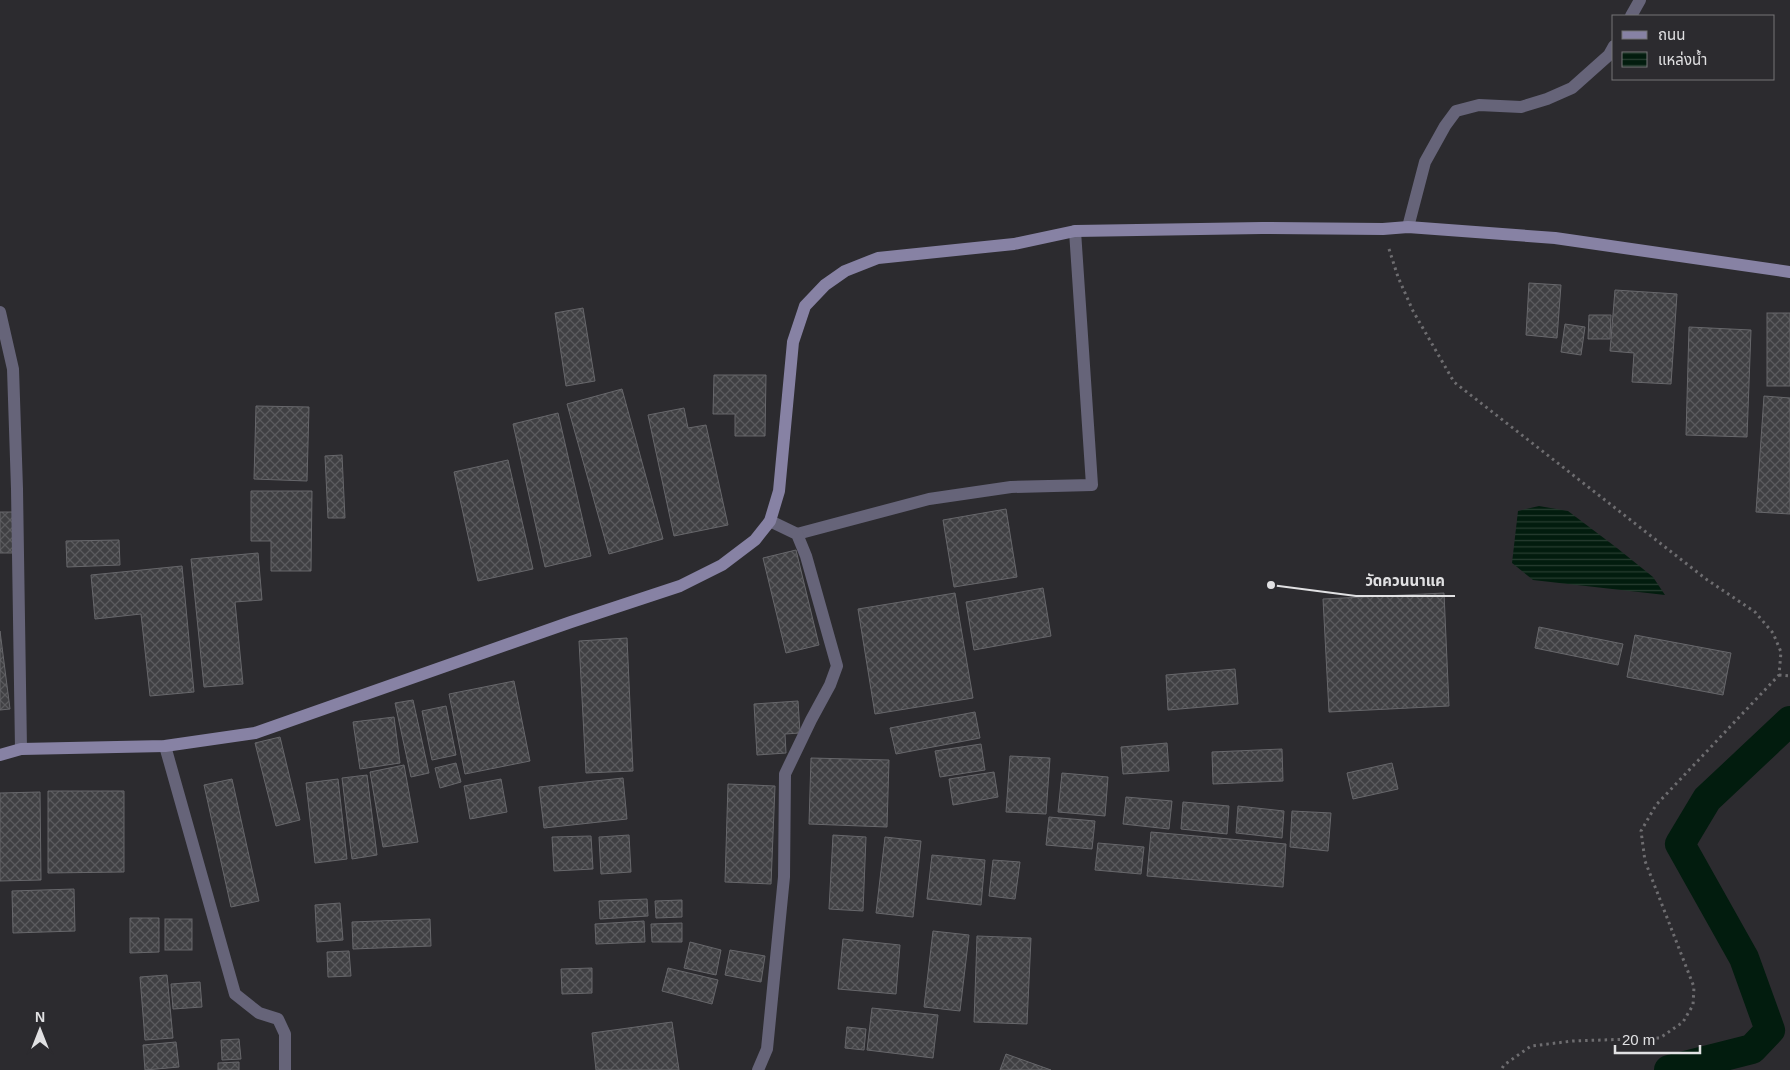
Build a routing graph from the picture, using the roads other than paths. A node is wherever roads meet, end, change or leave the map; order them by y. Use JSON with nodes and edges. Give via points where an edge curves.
{"nodes":[{"id":1,"x":1640,"y":0,"type":"edge"},
{"id":2,"x":1632,"y":15,"type":"edge"},
{"id":3,"x":1612,"y":50,"type":"edge"},
{"id":4,"x":1408,"y":228,"type":"junction"},
{"id":5,"x":1075,"y":231,"type":"junction"},
{"id":6,"x":1790,"y":272,"type":"edge"},
{"id":7,"x":0,"y":312,"type":"edge"},
{"id":8,"x":770,"y":521,"type":"junction"},
{"id":9,"x":797,"y":534,"type":"junction"},
{"id":10,"x":165,"y":746,"type":"junction"},
{"id":11,"x":21,"y":750,"type":"junction"},
{"id":12,"x":0,"y":755,"type":"edge"},
{"id":13,"x":285,"y":1070,"type":"edge"},
{"id":14,"x":758,"y":1070,"type":"edge"}],
"edges":[{"from":1,"to":2,"type":"street"},
{"from":3,"to":4,"type":"street","via":[[1572,88],[1546,99],[1521,107],[1479,105],[1456,111],[1425,162]]},
{"from":4,"to":5,"type":"street"},
{"from":4,"to":6,"type":"street","via":[[1555,238]]},
{"from":5,"to":8,"type":"street","via":[[1014,244],[878,258],[845,271],[825,285],[805,306],[793,342],[779,491]]},
{"from":5,"to":9,"type":"street","via":[[1092,485],[1011,487],[929,499]]},
{"from":7,"to":11,"type":"street","via":[[13,369]]},
{"from":8,"to":9,"type":"street"},
{"from":8,"to":10,"type":"street","via":[[755,540],[722,565],[680,586],[255,734]]},
{"from":9,"to":14,"type":"street","via":[[837,666],[785,774],[784,876],[767,1049]]},
{"from":10,"to":11,"type":"street"},
{"from":10,"to":13,"type":"street","via":[[235,994],[259,1013],[278,1019],[285,1034]]},
{"from":11,"to":12,"type":"street"}]}
